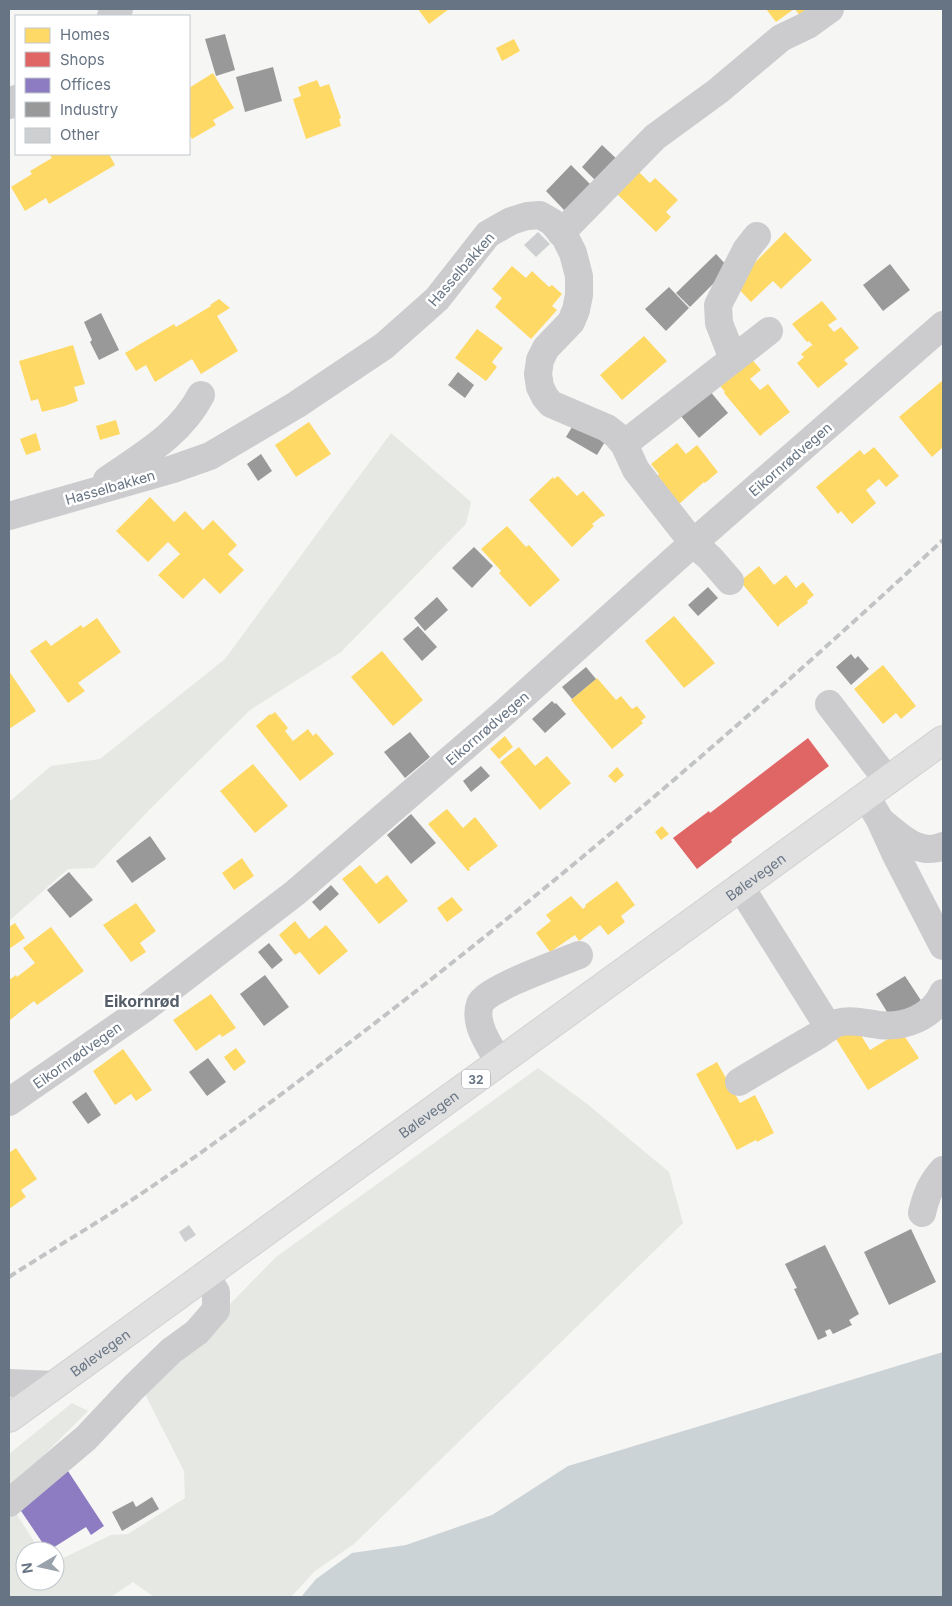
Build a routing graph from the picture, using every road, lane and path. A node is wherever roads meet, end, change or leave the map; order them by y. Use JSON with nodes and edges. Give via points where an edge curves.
{"nodes":[{"id":1,"x":830,"y":9,"type":"edge"},
{"id":2,"x":561,"y":233,"type":"junction"},
{"id":3,"x":757,"y":236,"type":"dead end"},
{"id":4,"x":943,"y":326,"type":"edge"},
{"id":5,"x":769,"y":331,"type":"dead end"},
{"id":6,"x":733,"y":359,"type":"junction"},
{"id":7,"x":201,"y":395,"type":"dead end"},
{"id":8,"x":624,"y":444,"type":"junction"},
{"id":9,"x":90,"y":493,"type":"junction"},
{"id":10,"x":9,"y":516,"type":"edge"},
{"id":11,"x":693,"y":543,"type":"junction"},
{"id":12,"x":730,"y":581,"type":"dead end"},
{"id":13,"x":829,"y":704,"type":"dead end"},
{"id":14,"x":943,"y":740,"type":"edge"},
{"id":15,"x":888,"y":781,"type":"junction"},
{"id":16,"x":866,"y":796,"type":"junction"},
{"id":17,"x":880,"y":820,"type":"junction"},
{"id":18,"x":943,"y":846,"type":"edge"},
{"id":19,"x":740,"y":886,"type":"junction"},
{"id":20,"x":943,"y":946,"type":"edge"},
{"id":21,"x":579,"y":955,"type":"dead end"},
{"id":22,"x":943,"y":993,"type":"edge"},
{"id":23,"x":829,"y":1028,"type":"junction"},
{"id":24,"x":499,"y":1062,"type":"junction"},
{"id":25,"x":739,"y":1082,"type":"dead end"},
{"id":26,"x":9,"y":1102,"type":"edge"},
{"id":27,"x":943,"y":1170,"type":"edge"},
{"id":28,"x":922,"y":1213,"type":"dead end"},
{"id":29,"x":205,"y":1275,"type":"junction"},
{"id":30,"x":9,"y":1383,"type":"edge"},
{"id":31,"x":55,"y":1385,"type":"junction"},
{"id":32,"x":9,"y":1418,"type":"edge"},
{"id":33,"x":9,"y":1503,"type":"edge"}],
"edges":[{"from":1,"to":2,"type":"street","via":[[808,25],[781,38],[718,91],[655,137]]},
{"from":2,"to":8,"type":"street","name":"Hasselbakken","via":[[573,253],[579,276],[579,295],[570,322],[546,348],[540,360],[540,387],[551,404],[606,428]]},
{"from":2,"to":9,"type":"street","name":"Hasselbakken","via":[[540,215],[510,221],[488,234],[437,299],[404,330],[296,405],[210,456]]},
{"from":3,"to":6,"type":"street","via":[[746,250],[718,305],[720,323]]},
{"from":4,"to":11,"type":"street","name":"Eikornrødvegen"},
{"from":5,"to":6,"type":"street"},
{"from":6,"to":8,"type":"street"},
{"from":7,"to":9,"type":"street","via":[[170,436]]},
{"from":8,"to":11,"type":"street","name":"Hasselbakken","via":[[636,470]]},
{"from":9,"to":10,"type":"street","name":"Hasselbakken"},
{"from":11,"to":12,"type":"street","name":"Hasselbakken"},
{"from":11,"to":26,"type":"street","name":"Eikornrødvegen","via":[[504,713],[295,893],[145,1008]]},
{"from":13,"to":15,"type":"street"},
{"from":14,"to":15,"type":"main road","name":"Bølevegen","number":"32"},
{"from":15,"to":16,"type":"main road","name":"Bølevegen","number":"32"},
{"from":16,"to":17,"type":"street"},
{"from":16,"to":19,"type":"main road","name":"Bølevegen","number":"32"},
{"from":17,"to":18,"type":"street","via":[[920,849]]},
{"from":17,"to":20,"type":"street"},
{"from":19,"to":23,"type":"street"},
{"from":19,"to":24,"type":"main road","name":"Bølevegen","number":"32"},
{"from":21,"to":24,"type":"street","via":[[502,987],[480,1004],[482,1028]]},
{"from":22,"to":23,"type":"street","via":[[928,1012],[904,1023],[881,1025],[850,1021],[836,1023]]},
{"from":23,"to":25,"type":"street"},
{"from":24,"to":29,"type":"main road","name":"Bølevegen","number":"32"},
{"from":27,"to":28,"type":"street","via":[[925,1198]]},
{"from":29,"to":31,"type":"main road","name":"Bølevegen","number":"32"},
{"from":29,"to":33,"type":"street","via":[[216,1292],[216,1310],[197,1332],[171,1351],[133,1388],[86,1438]]},
{"from":30,"to":31,"type":"street"},
{"from":31,"to":32,"type":"main road","name":"Bølevegen","number":"32"}]}
